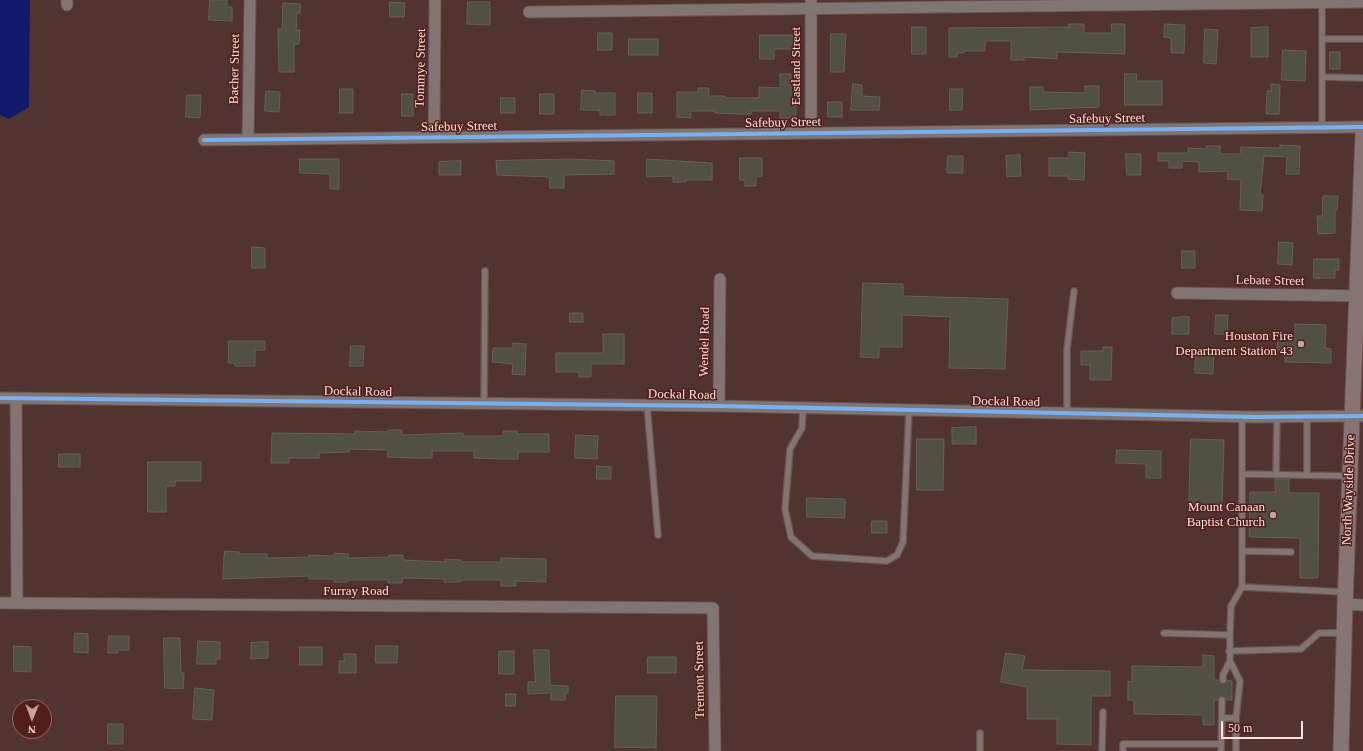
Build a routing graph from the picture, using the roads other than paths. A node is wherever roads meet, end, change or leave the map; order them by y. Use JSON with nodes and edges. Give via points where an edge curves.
{"nodes":[{"id":1,"x":250,"y":0,"type":"edge"},
{"id":2,"x":435,"y":0,"type":"edge"},
{"id":3,"x":1322,"y":2,"type":"junction"},
{"id":4,"x":1363,"y":2,"type":"edge"},
{"id":5,"x":811,"y":5,"type":"edge"},
{"id":6,"x":529,"y":12,"type":"dead end"},
{"id":7,"x":1322,"y":39,"type":"junction"},
{"id":8,"x":1363,"y":39,"type":"edge"},
{"id":9,"x":1322,"y":77,"type":"junction"},
{"id":10,"x":1363,"y":78,"type":"edge"},
{"id":11,"x":1322,"y":127,"type":"junction"},
{"id":12,"x":1363,"y":127,"type":"edge"},
{"id":13,"x":811,"y":133,"type":"junction"},
{"id":14,"x":1363,"y":133,"type":"edge"},
{"id":15,"x":434,"y":137,"type":"junction"},
{"id":16,"x":248,"y":139,"type":"junction"},
{"id":17,"x":204,"y":140,"type":"dead end"},
{"id":18,"x":485,"y":271,"type":"dead end"},
{"id":19,"x":720,"y":279,"type":"dead end"},
{"id":20,"x":1074,"y":291,"type":"dead end"},
{"id":21,"x":1177,"y":293,"type":"dead end"},
{"id":22,"x":1360,"y":296,"type":"edge"},
{"id":23,"x":1359,"y":342,"type":"edge"},
{"id":24,"x":0,"y":398,"type":"edge"},
{"id":25,"x":16,"y":399,"type":"junction"},
{"id":26,"x":484,"y":403,"type":"junction"},
{"id":27,"x":647,"y":405,"type":"junction"},
{"id":28,"x":718,"y":406,"type":"junction"},
{"id":29,"x":803,"y":407,"type":"junction"},
{"id":30,"x":909,"y":410,"type":"junction"},
{"id":31,"x":1067,"y":413,"type":"junction"},
{"id":32,"x":1242,"y":416,"type":"junction"},
{"id":33,"x":1357,"y":416,"type":"edge"},
{"id":34,"x":1277,"y":417,"type":"junction"},
{"id":35,"x":1307,"y":417,"type":"junction"},
{"id":36,"x":1243,"y":474,"type":"junction"},
{"id":37,"x":1276,"y":475,"type":"junction"},
{"id":38,"x":1307,"y":475,"type":"junction"},
{"id":39,"x":1350,"y":476,"type":"junction"},
{"id":40,"x":658,"y":535,"type":"dead end"},
{"id":41,"x":1243,"y":551,"type":"junction"},
{"id":42,"x":1291,"y":552,"type":"dead end"},
{"id":43,"x":1242,"y":587,"type":"junction"},
{"id":44,"x":1345,"y":598,"type":"junction"},
{"id":45,"x":0,"y":603,"type":"edge"},
{"id":46,"x":17,"y":603,"type":"junction"},
{"id":47,"x":1363,"y":605,"type":"edge"},
{"id":48,"x":713,"y":608,"type":"joint"},
{"id":49,"x":1164,"y":633,"type":"dead end"},
{"id":50,"x":1344,"y":633,"type":"junction"},
{"id":51,"x":1230,"y":635,"type":"junction"},
{"id":52,"x":1229,"y":651,"type":"junction"},
{"id":53,"x":1230,"y":661,"type":"junction"},
{"id":54,"x":1223,"y":680,"type":"dead end"},
{"id":55,"x":1222,"y":700,"type":"dead end"},
{"id":56,"x":1103,"y":712,"type":"dead end"},
{"id":57,"x":1222,"y":718,"type":"junction"},
{"id":58,"x":1236,"y":718,"type":"junction"},
{"id":59,"x":980,"y":733,"type":"dead end"},
{"id":60,"x":1221,"y":744,"type":"junction"},
{"id":61,"x":715,"y":751,"type":"edge"},
{"id":62,"x":980,"y":751,"type":"edge"},
{"id":63,"x":1102,"y":751,"type":"edge"},
{"id":64,"x":1123,"y":751,"type":"edge"},
{"id":65,"x":1221,"y":751,"type":"edge"},
{"id":66,"x":1236,"y":751,"type":"edge"},
{"id":67,"x":1341,"y":751,"type":"edge"}],
"edges":[{"from":1,"to":16,"type":"street","name":"Bacher Street"},
{"from":2,"to":15,"type":"street","name":"Tommye Street"},
{"from":3,"to":4,"type":"street"},
{"from":3,"to":5,"type":"street"},
{"from":3,"to":7,"type":"lane"},
{"from":5,"to":6,"type":"street"},
{"from":5,"to":13,"type":"street","name":"Eastland Street"},
{"from":7,"to":8,"type":"lane"},
{"from":7,"to":9,"type":"lane"},
{"from":9,"to":10,"type":"lane"},
{"from":9,"to":11,"type":"lane"},
{"from":11,"to":12,"type":"street","name":"Safebuy Street"},
{"from":11,"to":13,"type":"street","name":"Safebuy Street"},
{"from":13,"to":15,"type":"street","name":"Safebuy Street"},
{"from":14,"to":22,"type":"main road","name":"North Wayside Drive"},
{"from":15,"to":16,"type":"street","name":"Safebuy Street"},
{"from":16,"to":17,"type":"street","name":"Safebuy Street"},
{"from":18,"to":26,"type":"lane"},
{"from":19,"to":28,"type":"street","name":"Wendel Road"},
{"from":20,"to":31,"type":"lane","via":[[1067,349]]},
{"from":21,"to":22,"type":"street","name":"Lebate Street"},
{"from":22,"to":23,"type":"main road","name":"North Wayside Drive"},
{"from":23,"to":33,"type":"main road","name":"North Wayside Drive"},
{"from":24,"to":25,"type":"street","name":"Dockal Road"},
{"from":25,"to":26,"type":"street","name":"Dockal Road"},
{"from":25,"to":46,"type":"street"},
{"from":26,"to":27,"type":"street","name":"Dockal Road"},
{"from":27,"to":28,"type":"street","name":"Dockal Road"},
{"from":27,"to":40,"type":"lane"},
{"from":28,"to":29,"type":"street","name":"Dockal Road"},
{"from":29,"to":30,"type":"street","name":"Dockal Road"},
{"from":29,"to":30,"type":"lane","via":[[802,428],[790,449],[785,509],[791,537],[812,556],[887,561],[897,555],[903,542]]},
{"from":30,"to":31,"type":"street","name":"Dockal Road"},
{"from":31,"to":32,"type":"street","name":"Dockal Road"},
{"from":32,"to":34,"type":"street","name":"Dockal Road"},
{"from":32,"to":36,"type":"lane"},
{"from":33,"to":35,"type":"street","name":"Dockal Road"},
{"from":33,"to":39,"type":"main road","name":"North Wayside Drive"},
{"from":34,"to":35,"type":"street","name":"Dockal Road"},
{"from":34,"to":37,"type":"lane"},
{"from":35,"to":38,"type":"lane"},
{"from":36,"to":37,"type":"lane"},
{"from":36,"to":41,"type":"lane"},
{"from":37,"to":38,"type":"lane"},
{"from":38,"to":39,"type":"lane"},
{"from":39,"to":44,"type":"main road","name":"North Wayside Drive"},
{"from":41,"to":42,"type":"lane"},
{"from":41,"to":43,"type":"lane"},
{"from":43,"to":44,"type":"lane"},
{"from":43,"to":51,"type":"lane","via":[[1231,606]]},
{"from":44,"to":47,"type":"street"},
{"from":44,"to":50,"type":"main road","name":"North Wayside Drive"},
{"from":45,"to":46,"type":"street","name":"Furray Road"},
{"from":46,"to":48,"type":"street","name":"Furray Road"},
{"from":48,"to":61,"type":"street","name":"Tremont Street"},
{"from":49,"to":51,"type":"lane"},
{"from":50,"to":52,"type":"lane","via":[[1319,633],[1300,649]]},
{"from":50,"to":67,"type":"main road","name":"North Wayside Drive"},
{"from":51,"to":52,"type":"lane"},
{"from":52,"to":53,"type":"lane"},
{"from":53,"to":54,"type":"lane"},
{"from":53,"to":58,"type":"lane","via":[[1240,680]]},
{"from":55,"to":57,"type":"lane"},
{"from":56,"to":63,"type":"lane"},
{"from":57,"to":58,"type":"lane"},
{"from":57,"to":60,"type":"lane"},
{"from":58,"to":66,"type":"lane"},
{"from":59,"to":62,"type":"lane"},
{"from":60,"to":64,"type":"lane","via":[[1123,744]]},
{"from":60,"to":65,"type":"lane"}]}
